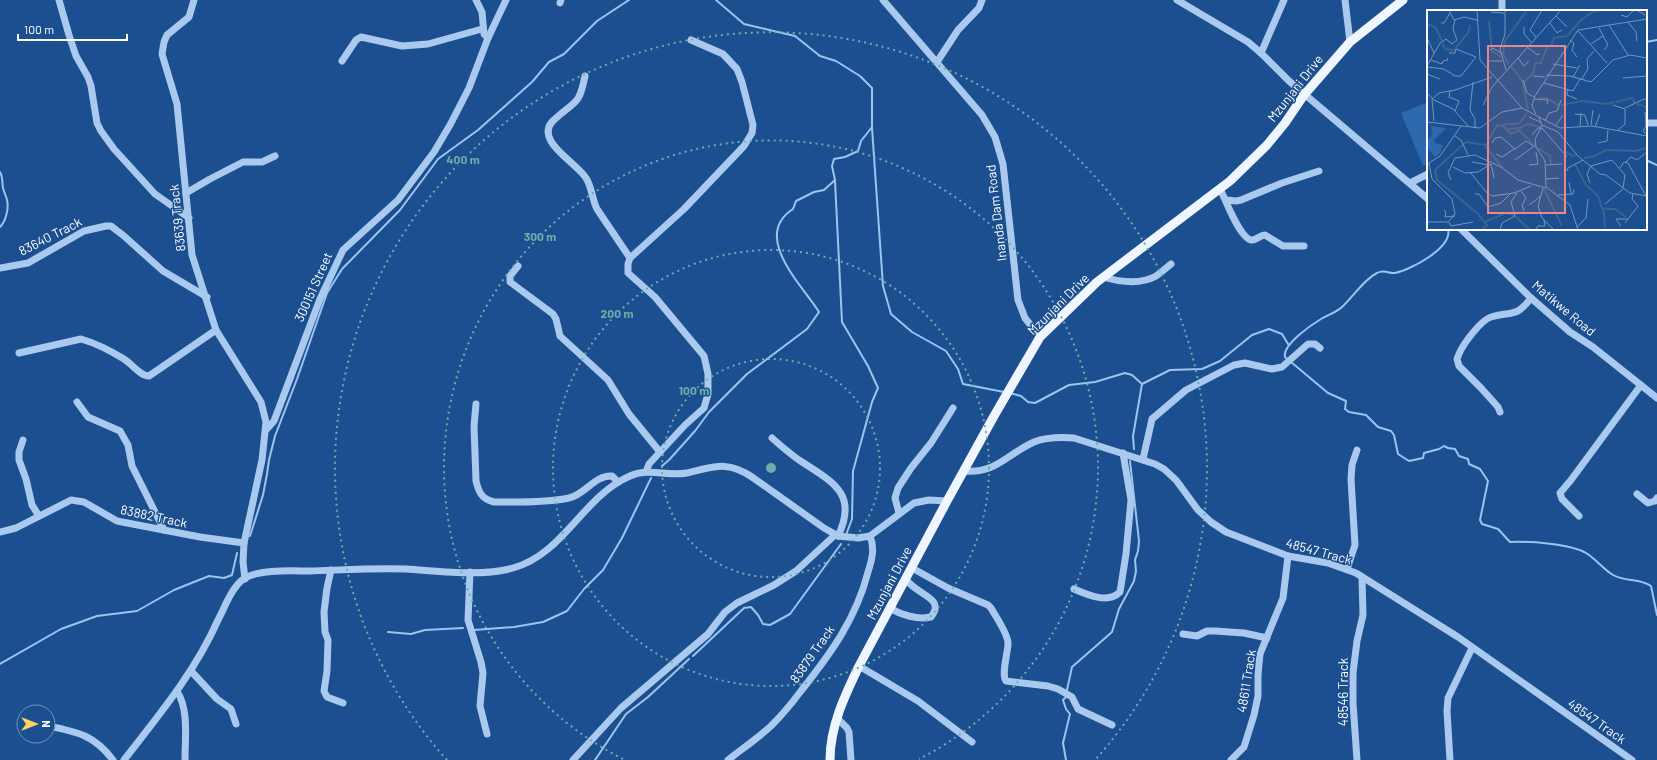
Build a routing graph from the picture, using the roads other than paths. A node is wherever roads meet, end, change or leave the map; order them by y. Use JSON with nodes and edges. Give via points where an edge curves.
{"nodes":[{"id":1,"x":59,"y":0,"type":"edge"},
{"id":2,"x":194,"y":0,"type":"edge"},
{"id":3,"x":476,"y":0,"type":"edge"},
{"id":4,"x":506,"y":0,"type":"edge"},
{"id":5,"x":883,"y":0,"type":"edge"},
{"id":6,"x":982,"y":0,"type":"edge"},
{"id":7,"x":1177,"y":0,"type":"edge"},
{"id":8,"x":1284,"y":0,"type":"edge"},
{"id":9,"x":1345,"y":0,"type":"edge"},
{"id":10,"x":1403,"y":0,"type":"edge"},
{"id":11,"x":1502,"y":1,"type":"dead end"},
{"id":12,"x":1502,"y":10,"type":"edge"},
{"id":13,"x":482,"y":29,"type":"junction"},
{"id":14,"x":488,"y":38,"type":"junction"},
{"id":15,"x":692,"y":40,"type":"dead end"},
{"id":16,"x":1350,"y":42,"type":"junction"},
{"id":17,"x":1261,"y":53,"type":"junction"},
{"id":18,"x":342,"y":61,"type":"dead end"},
{"id":19,"x":937,"y":62,"type":"junction"},
{"id":20,"x":585,"y":76,"type":"dead end"},
{"id":21,"x":1304,"y":95,"type":"junction"},
{"id":22,"x":275,"y":156,"type":"dead end"},
{"id":23,"x":1319,"y":171,"type":"dead end"},
{"id":24,"x":1427,"y":174,"type":"edge"},
{"id":25,"x":1410,"y":183,"type":"junction"},
{"id":26,"x":1220,"y":189,"type":"junction"},
{"id":27,"x":186,"y":193,"type":"junction"},
{"id":28,"x":1427,"y":198,"type":"edge"},
{"id":29,"x":1226,"y":200,"type":"junction"},
{"id":30,"x":189,"y":218,"type":"junction"},
{"id":31,"x":1462,"y":230,"type":"edge"},
{"id":32,"x":1304,"y":246,"type":"dead end"},
{"id":33,"x":630,"y":258,"type":"junction"},
{"id":34,"x":1171,"y":264,"type":"dead end"},
{"id":35,"x":518,"y":266,"type":"dead end"},
{"id":36,"x":0,"y":268,"type":"edge"},
{"id":37,"x":1103,"y":277,"type":"junction"},
{"id":38,"x":207,"y":297,"type":"junction"},
{"id":39,"x":1531,"y":298,"type":"junction"},
{"id":40,"x":216,"y":330,"type":"junction"},
{"id":41,"x":1040,"y":337,"type":"junction"},
{"id":42,"x":1320,"y":348,"type":"dead end"},
{"id":43,"x":20,"y":353,"type":"dead end"},
{"id":44,"x":1641,"y":386,"type":"junction"},
{"id":45,"x":1657,"y":398,"type":"edge"},
{"id":46,"x":77,"y":402,"type":"dead end"},
{"id":47,"x":476,"y":404,"type":"dead end"},
{"id":48,"x":953,"y":408,"type":"dead end"},
{"id":49,"x":1500,"y":412,"type":"dead end"},
{"id":50,"x":266,"y":430,"type":"junction"},
{"id":51,"x":772,"y":438,"type":"dead end"},
{"id":52,"x":23,"y":440,"type":"dead end"},
{"id":53,"x":1357,"y":450,"type":"dead end"},
{"id":54,"x":660,"y":452,"type":"junction"},
{"id":55,"x":1123,"y":453,"type":"junction"},
{"id":56,"x":1143,"y":459,"type":"junction"},
{"id":57,"x":964,"y":471,"type":"junction"},
{"id":58,"x":646,"y":472,"type":"junction"},
{"id":59,"x":618,"y":482,"type":"junction"},
{"id":60,"x":1637,"y":494,"type":"dead end"},
{"id":61,"x":1657,"y":498,"type":"edge"},
{"id":62,"x":947,"y":501,"type":"junction"},
{"id":63,"x":899,"y":513,"type":"junction"},
{"id":64,"x":39,"y":516,"type":"junction"},
{"id":65,"x":1579,"y":516,"type":"dead end"},
{"id":66,"x":164,"y":530,"type":"junction"},
{"id":67,"x":0,"y":532,"type":"edge"},
{"id":68,"x":836,"y":535,"type":"junction"},
{"id":69,"x":870,"y":536,"type":"junction"},
{"id":70,"x":244,"y":543,"type":"junction"},
{"id":71,"x":1288,"y":556,"type":"junction"},
{"id":72,"x":912,"y":568,"type":"junction"},
{"id":73,"x":1348,"y":569,"type":"junction"},
{"id":74,"x":331,"y":570,"type":"junction"},
{"id":75,"x":470,"y":572,"type":"junction"},
{"id":76,"x":1362,"y":578,"type":"junction"},
{"id":77,"x":245,"y":579,"type":"junction"},
{"id":78,"x":905,"y":579,"type":"junction"},
{"id":79,"x":1074,"y":589,"type":"dead end"},
{"id":80,"x":890,"y":608,"type":"junction"},
{"id":81,"x":1183,"y":634,"type":"dead end"},
{"id":82,"x":1266,"y":638,"type":"junction"},
{"id":83,"x":1472,"y":648,"type":"junction"},
{"id":84,"x":859,"y":666,"type":"junction"},
{"id":85,"x":191,"y":671,"type":"junction"},
{"id":86,"x":177,"y":691,"type":"junction"},
{"id":87,"x":343,"y":703,"type":"dead end"},
{"id":88,"x":837,"y":718,"type":"junction"},
{"id":89,"x":236,"y":724,"type":"dead end"},
{"id":90,"x":1112,"y":725,"type":"dead end"},
{"id":91,"x":56,"y":728,"type":"edge"},
{"id":92,"x":487,"y":734,"type":"dead end"},
{"id":93,"x":972,"y":742,"type":"dead end"},
{"id":94,"x":113,"y":760,"type":"edge"},
{"id":95,"x":124,"y":760,"type":"edge"},
{"id":96,"x":185,"y":760,"type":"edge"},
{"id":97,"x":573,"y":760,"type":"edge"},
{"id":98,"x":728,"y":760,"type":"edge"},
{"id":99,"x":830,"y":760,"type":"edge"},
{"id":100,"x":851,"y":760,"type":"edge"},
{"id":101,"x":1232,"y":760,"type":"edge"},
{"id":102,"x":1357,"y":760,"type":"edge"},
{"id":103,"x":1450,"y":760,"type":"edge"},
{"id":104,"x":1632,"y":760,"type":"edge"}],
"edges":[{"from":1,"to":30,"type":"street","via":[[68,35],[91,86],[101,131],[155,194]]},
{"from":2,"to":27,"type":"street","name":"83639 Track","via":[[189,17],[167,35],[162,49],[177,104]]},
{"from":3,"to":13,"type":"street","via":[[482,12]]},
{"from":4,"to":14,"type":"street","name":"300151 Street"},
{"from":5,"to":19,"type":"street","name":"Inanda Dam Road"},
{"from":6,"to":19,"type":"street","via":[[979,8],[958,30]]},
{"from":7,"to":17,"type":"street","via":[[1248,42]]},
{"from":8,"to":17,"type":"street"},
{"from":9,"to":16,"type":"street"},
{"from":10,"to":16,"type":"main road","name":"Mzunjani Drive"},
{"from":11,"to":12,"type":"street"},
{"from":13,"to":14,"type":"street"},
{"from":13,"to":18,"type":"street","via":[[428,44],[402,46],[361,37],[356,40]]},
{"from":14,"to":50,"type":"street","name":"300151 Street","via":[[469,88],[430,158],[398,200],[343,250],[320,299],[274,421]]},
{"from":15,"to":33,"type":"street","via":[[722,54],[737,69],[753,125],[752,132],[744,146],[684,209]]},
{"from":16,"to":21,"type":"main road","name":"Mzunjani Drive"},
{"from":17,"to":21,"type":"street"},
{"from":19,"to":41,"type":"street","name":"Inanda Dam Road","via":[[982,116],[994,137],[1003,164],[1018,300],[1025,318]]},
{"from":20,"to":33,"type":"street","via":[[577,102],[549,124],[547,133],[552,143],[581,170],[590,186],[597,209]]},
{"from":21,"to":25,"type":"street"},
{"from":21,"to":26,"type":"main road","name":"Mzunjani Drive","via":[[1266,145]]},
{"from":22,"to":27,"type":"street","via":[[262,162],[243,162]]},
{"from":23,"to":29,"type":"street","via":[[1241,200]]},
{"from":24,"to":25,"type":"street"},
{"from":25,"to":28,"type":"street"},
{"from":26,"to":29,"type":"street"},
{"from":26,"to":37,"type":"main road","name":"Mzunjani Drive"},
{"from":27,"to":30,"type":"street","name":"83639 Track"},
{"from":29,"to":32,"type":"street","via":[[1241,231],[1248,238],[1254,240],[1265,235],[1283,246]]},
{"from":30,"to":38,"type":"street","name":"83639 Track","via":[[192,255]]},
{"from":31,"to":39,"type":"street","name":"Matikwe Road"},
{"from":33,"to":54,"type":"street","via":[[628,273],[664,308],[704,356],[707,366],[707,403]]},
{"from":34,"to":37,"type":"street","via":[[1156,276],[1140,282],[1117,282]]},
{"from":35,"to":54,"type":"street","via":[[510,276],[510,282],[554,314],[560,336],[608,380],[629,414]]},
{"from":36,"to":38,"type":"street","name":"83640 Track","via":[[28,262],[84,231],[100,226],[111,226],[163,271]]},
{"from":37,"to":41,"type":"main road","name":"Mzunjani Drive"},
{"from":38,"to":40,"type":"street","name":"83639 Track"},
{"from":39,"to":44,"type":"street","name":"Matikwe Road","via":[[1570,332]]},
{"from":39,"to":49,"type":"street","via":[[1518,311],[1484,321],[1461,349],[1457,359],[1459,366]]},
{"from":40,"to":43,"type":"street","via":[[150,376],[124,359],[81,339]]},
{"from":40,"to":50,"type":"street","name":"83639 Track","via":[[261,402]]},
{"from":41,"to":57,"type":"main road","name":"Mzunjani Drive"},
{"from":42,"to":56,"type":"street","via":[[1315,344],[1308,344],[1284,365],[1275,369],[1251,364],[1234,365],[1186,390],[1152,419]]},
{"from":44,"to":45,"type":"street","name":"Matikwe Road"},
{"from":44,"to":65,"type":"street","via":[[1560,493],[1562,499]]},
{"from":46,"to":66,"type":"street","via":[[88,417],[120,431],[128,445],[132,466]]},
{"from":47,"to":59,"type":"street","via":[[476,481],[483,498],[494,502],[561,499],[575,496],[606,476],[612,476]]},
{"from":48,"to":63,"type":"street","via":[[898,488],[895,498]]},
{"from":50,"to":70,"type":"street","name":"300151 Street"},
{"from":51,"to":68,"type":"street","via":[[819,472],[841,492],[846,514],[843,525]]},
{"from":52,"to":64,"type":"street","via":[[19,460],[32,505]]},
{"from":53,"to":73,"type":"street","via":[[1351,479],[1354,545]]},
{"from":54,"to":58,"type":"street","via":[[649,464]]},
{"from":55,"to":56,"type":"street","name":"48547 Track"},
{"from":55,"to":57,"type":"street","name":"48547 Track","via":[[1074,438],[1049,438],[1028,445],[985,470]]},
{"from":55,"to":79,"type":"street","via":[[1131,506],[1120,592],[1108,599]]},
{"from":56,"to":71,"type":"street","name":"48547 Track","via":[[1164,469],[1176,480],[1198,510],[1211,522],[1226,532]]},
{"from":57,"to":62,"type":"main road","name":"Mzunjani Drive"},
{"from":58,"to":59,"type":"street","via":[[630,475]]},
{"from":58,"to":68,"type":"street","via":[[675,474],[718,465],[744,471]]},
{"from":59,"to":75,"type":"street","via":[[587,508],[547,550],[534,559],[513,568]]},
{"from":60,"to":61,"type":"street","via":[[1648,503]]},
{"from":62,"to":63,"type":"street","via":[[920,501]]},
{"from":62,"to":72,"type":"main road","name":"Mzunjani Drive"},
{"from":63,"to":69,"type":"street"},
{"from":64,"to":66,"type":"street","name":"83882 Track","via":[[71,500],[84,502],[117,521]]},
{"from":64,"to":67,"type":"street","name":"83882 Track","via":[[16,528]]},
{"from":66,"to":70,"type":"street","name":"83882 Track"},
{"from":68,"to":69,"type":"street","via":[[858,538]]},
{"from":68,"to":97,"type":"street","via":[[796,571],[725,612],[708,634],[620,708]]},
{"from":69,"to":98,"type":"street","name":"83879 Track","via":[[872,552],[864,589],[831,653],[777,720]]},
{"from":70,"to":77,"type":"street","name":"300151 Street"},
{"from":71,"to":73,"type":"street","name":"48547 Track"},
{"from":71,"to":82,"type":"street","name":"48611 Track","via":[[1283,598]]},
{"from":72,"to":78,"type":"main road","name":"Mzunjani Drive"},
{"from":72,"to":90,"type":"street","via":[[991,608],[1007,638],[1008,651],[1004,676],[1006,681],[1058,689],[1072,697],[1078,709]]},
{"from":73,"to":76,"type":"street","name":"48547 Track"},
{"from":74,"to":75,"type":"street"},
{"from":74,"to":77,"type":"street","via":[[262,573]]},
{"from":74,"to":87,"type":"street","via":[[324,612],[328,640],[324,691],[327,697]]},
{"from":75,"to":92,"type":"street","via":[[468,620],[483,673],[480,706]]},
{"from":76,"to":83,"type":"street","name":"48547 Track"},
{"from":76,"to":102,"type":"street","name":"48546 Track","via":[[1364,614],[1353,673]]},
{"from":77,"to":85,"type":"street","via":[[231,596],[208,644]]},
{"from":78,"to":80,"type":"main road","name":"Mzunjani Drive"},
{"from":78,"to":80,"type":"street","via":[[933,599],[934,614],[924,618],[902,614]]},
{"from":80,"to":84,"type":"main road","name":"Mzunjani Drive"},
{"from":81,"to":82,"type":"street","via":[[1197,636],[1207,631],[1215,631]]},
{"from":82,"to":101,"type":"street","name":"48611 Track","via":[[1259,664],[1258,696],[1254,715],[1244,747]]},
{"from":83,"to":103,"type":"street","via":[[1448,698]]},
{"from":83,"to":104,"type":"street","name":"48547 Track"},
{"from":84,"to":88,"type":"main road","name":"Mzunjani Drive"},
{"from":84,"to":93,"type":"street","via":[[918,701]]},
{"from":85,"to":86,"type":"street"},
{"from":85,"to":89,"type":"street","via":[[217,699],[231,709]]},
{"from":86,"to":95,"type":"street"},
{"from":86,"to":96,"type":"street","via":[[182,698],[183,706]]},
{"from":88,"to":99,"type":"main road","name":"Mzunjani Drive"},
{"from":88,"to":100,"type":"street","via":[[849,732]]},
{"from":91,"to":94,"type":"street","via":[[78,732],[97,742]]}]}
